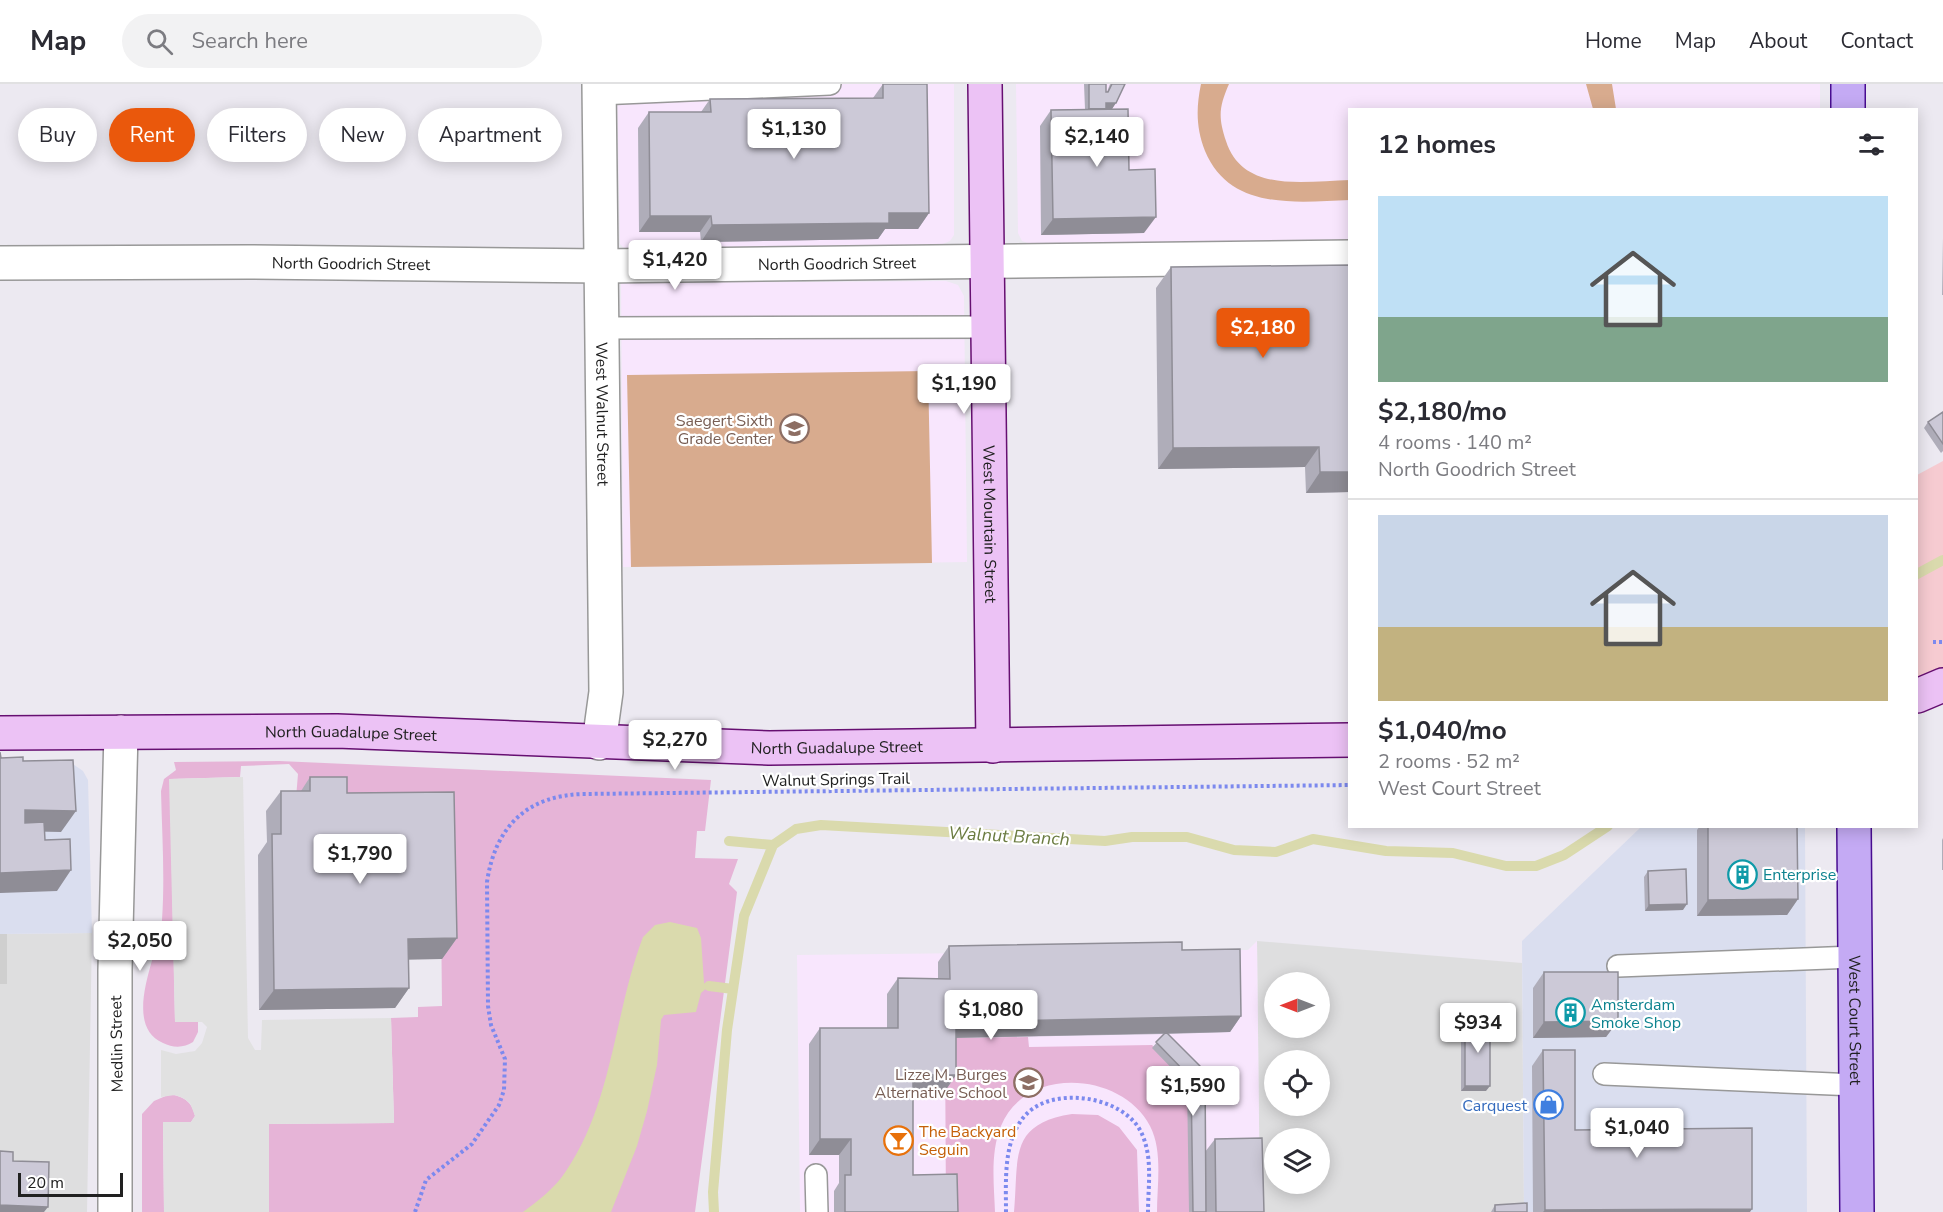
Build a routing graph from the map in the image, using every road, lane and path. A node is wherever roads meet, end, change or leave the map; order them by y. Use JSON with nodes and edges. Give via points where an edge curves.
{"nodes":[{"id":1,"x":830,"y":84,"type":"edge"},
{"id":2,"x":986,"y":84,"type":"edge"},
{"id":3,"x":1848,"y":84,"type":"edge"},
{"id":4,"x":599,"y":89,"type":"edge"},
{"id":5,"x":1848,"y":108,"type":"edge"},
{"id":6,"x":1348,"y":256,"type":"edge"},
{"id":7,"x":987,"y":261,"type":"junction"},
{"id":8,"x":0,"y":263,"type":"edge"},
{"id":9,"x":602,"y":266,"type":"junction"},
{"id":10,"x":989,"y":327,"type":"junction"},
{"id":11,"x":603,"y":328,"type":"junction"},
{"id":12,"x":1933,"y":642,"type":"dead end"},
{"id":13,"x":1943,"y":642,"type":"edge"},
{"id":14,"x":1943,"y":685,"type":"edge"},
{"id":15,"x":1918,"y":696,"type":"edge"},
{"id":16,"x":121,"y":732,"type":"junction"},
{"id":17,"x":0,"y":733,"type":"edge"},
{"id":18,"x":1348,"y":740,"type":"edge"},
{"id":19,"x":599,"y":742,"type":"junction"},
{"id":20,"x":993,"y":746,"type":"junction"},
{"id":21,"x":1348,"y":785,"type":"edge"},
{"id":22,"x":1854,"y":828,"type":"edge"},
{"id":23,"x":1854,"y":957,"type":"junction"},
{"id":24,"x":1618,"y":966,"type":"dead end"},
{"id":25,"x":1604,"y":1074,"type":"dead end"},
{"id":26,"x":1855,"y":1085,"type":"junction"},
{"id":27,"x":816,"y":1176,"type":"dead end"},
{"id":28,"x":116,"y":1212,"type":"edge"},
{"id":29,"x":415,"y":1212,"type":"edge"},
{"id":30,"x":817,"y":1212,"type":"edge"},
{"id":31,"x":1006,"y":1212,"type":"edge"},
{"id":32,"x":1148,"y":1212,"type":"edge"},
{"id":33,"x":1857,"y":1212,"type":"edge"}],
"edges":[{"from":1,"to":4,"type":"lane"},
{"from":2,"to":7,"type":"street","name":"West Mountain Street"},
{"from":3,"to":5,"type":"main road"},
{"from":4,"to":9,"type":"street","name":"West Walnut Street"},
{"from":6,"to":7,"type":"street","name":"North Goodrich Street"},
{"from":7,"to":9,"type":"street","name":"North Goodrich Street"},
{"from":7,"to":10,"type":"street","name":"West Mountain Street"},
{"from":8,"to":9,"type":"street","name":"North Goodrich Street"},
{"from":9,"to":11,"type":"street","name":"West Walnut Street"},
{"from":10,"to":11,"type":"lane"},
{"from":10,"to":20,"type":"street","name":"West Mountain Street"},
{"from":11,"to":19,"type":"street","name":"West Walnut Street","via":[[606,692]]},
{"from":12,"to":13,"type":"path"},
{"from":14,"to":15,"type":"street"},
{"from":16,"to":17,"type":"street","name":"North Guadalupe Street"},
{"from":16,"to":19,"type":"street","name":"North Guadalupe Street","via":[[337,731]]},
{"from":16,"to":28,"type":"street","name":"Medlin Street","via":[[115,970]]},
{"from":18,"to":20,"type":"street","name":"North Guadalupe Street"},
{"from":19,"to":20,"type":"street","name":"North Guadalupe Street","via":[[769,748]]},
{"from":21,"to":29,"type":"path","name":"Walnut Springs Trail","via":[[564,794],[550,799],[518,815],[500,837],[489,867],[488,1006],[505,1059],[504,1090],[488,1125],[472,1144],[426,1180]]},
{"from":22,"to":23,"type":"main road","name":"West Court Street"},
{"from":23,"to":24,"type":"lane"},
{"from":23,"to":26,"type":"main road","name":"West Court Street"},
{"from":25,"to":26,"type":"lane"},
{"from":26,"to":33,"type":"main road","name":"West Court Street"},
{"from":27,"to":30,"type":"lane"},
{"from":31,"to":32,"type":"path","via":[[1010,1145],[1023,1117],[1062,1097],[1097,1100],[1114,1107],[1141,1132],[1149,1155]]}]}
